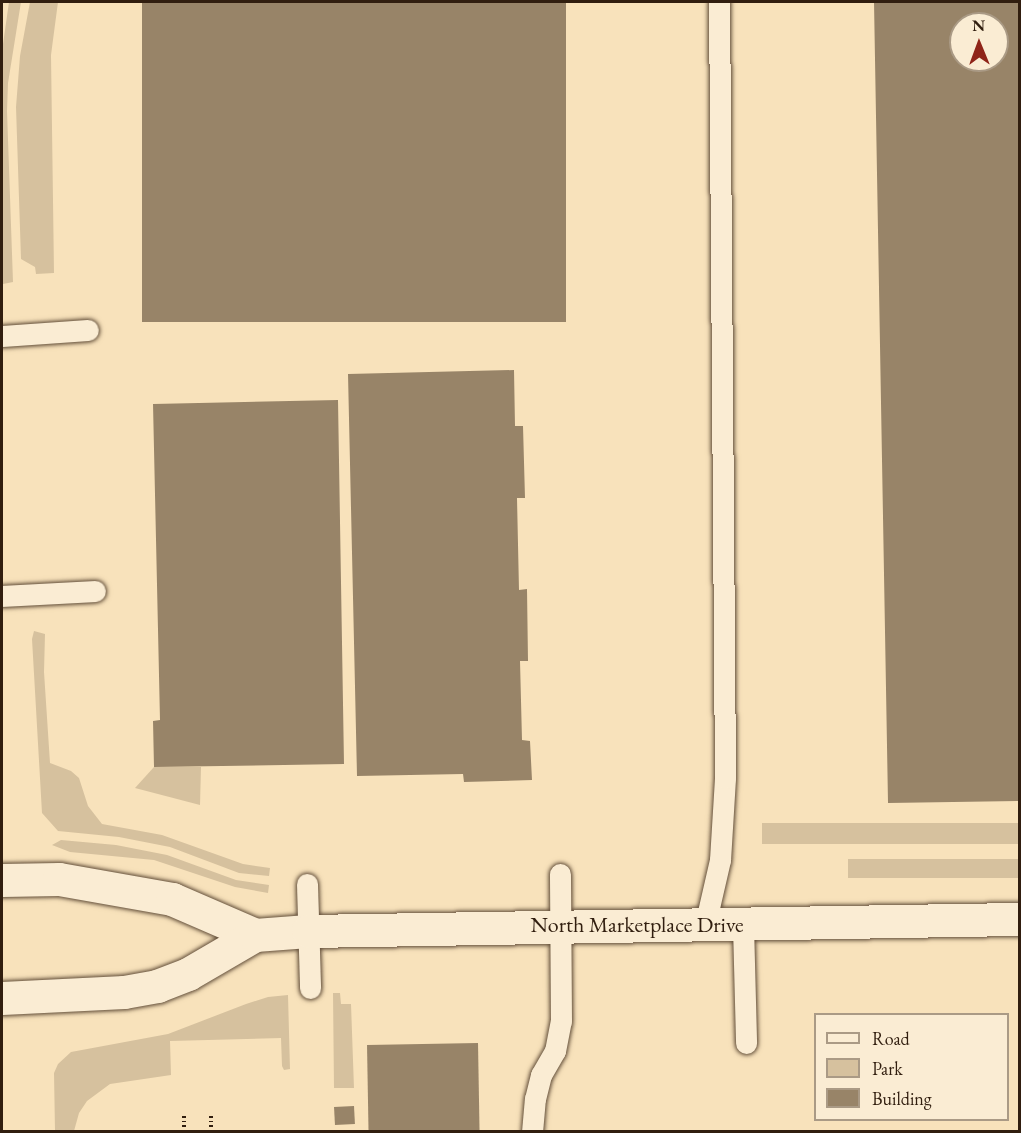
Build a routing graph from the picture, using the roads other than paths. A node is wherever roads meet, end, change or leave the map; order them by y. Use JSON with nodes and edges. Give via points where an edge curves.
{"nodes":[{"id":1,"x":720,"y":2,"type":"edge"},
{"id":2,"x":88,"y":330,"type":"dead end"},
{"id":3,"x":2,"y":336,"type":"edge"},
{"id":4,"x":95,"y":591,"type":"dead end"},
{"id":5,"x":2,"y":596,"type":"edge"},
{"id":6,"x":560,"y":874,"type":"dead end"},
{"id":7,"x":2,"y":880,"type":"edge"},
{"id":8,"x":307,"y":884,"type":"dead end"},
{"id":9,"x":1020,"y":919,"type":"edge"},
{"id":10,"x":561,"y":925,"type":"junction"},
{"id":11,"x":705,"y":925,"type":"junction"},
{"id":12,"x":743,"y":925,"type":"junction"},
{"id":13,"x":308,"y":931,"type":"junction"},
{"id":14,"x":255,"y":935,"type":"junction"},
{"id":15,"x":310,"y":988,"type":"dead end"},
{"id":16,"x":2,"y":998,"type":"edge"},
{"id":17,"x":746,"y":1043,"type":"dead end"},
{"id":18,"x":532,"y":1131,"type":"edge"}],
"edges":[{"from":1,"to":11,"type":"lane","via":[[725,778],[720,860]]},
{"from":2,"to":3,"type":"lane"},
{"from":4,"to":5,"type":"lane"},
{"from":6,"to":10,"type":"lane"},
{"from":7,"to":14,"type":"street","via":[[59,879],[160,896]]},
{"from":8,"to":13,"type":"lane"},
{"from":9,"to":12,"type":"street","name":"North Marketplace Drive"},
{"from":10,"to":11,"type":"street","name":"North Marketplace Drive"},
{"from":10,"to":13,"type":"street","name":"North Marketplace Drive"},
{"from":10,"to":18,"type":"lane","via":[[561,1021],[555,1051],[541,1075]]},
{"from":11,"to":12,"type":"street","name":"North Marketplace Drive"},
{"from":12,"to":17,"type":"lane"},
{"from":13,"to":14,"type":"street","name":"North Marketplace Drive"},
{"from":13,"to":15,"type":"lane"},
{"from":14,"to":16,"type":"street","via":[[188,974],[157,986],[124,992]]}]}
